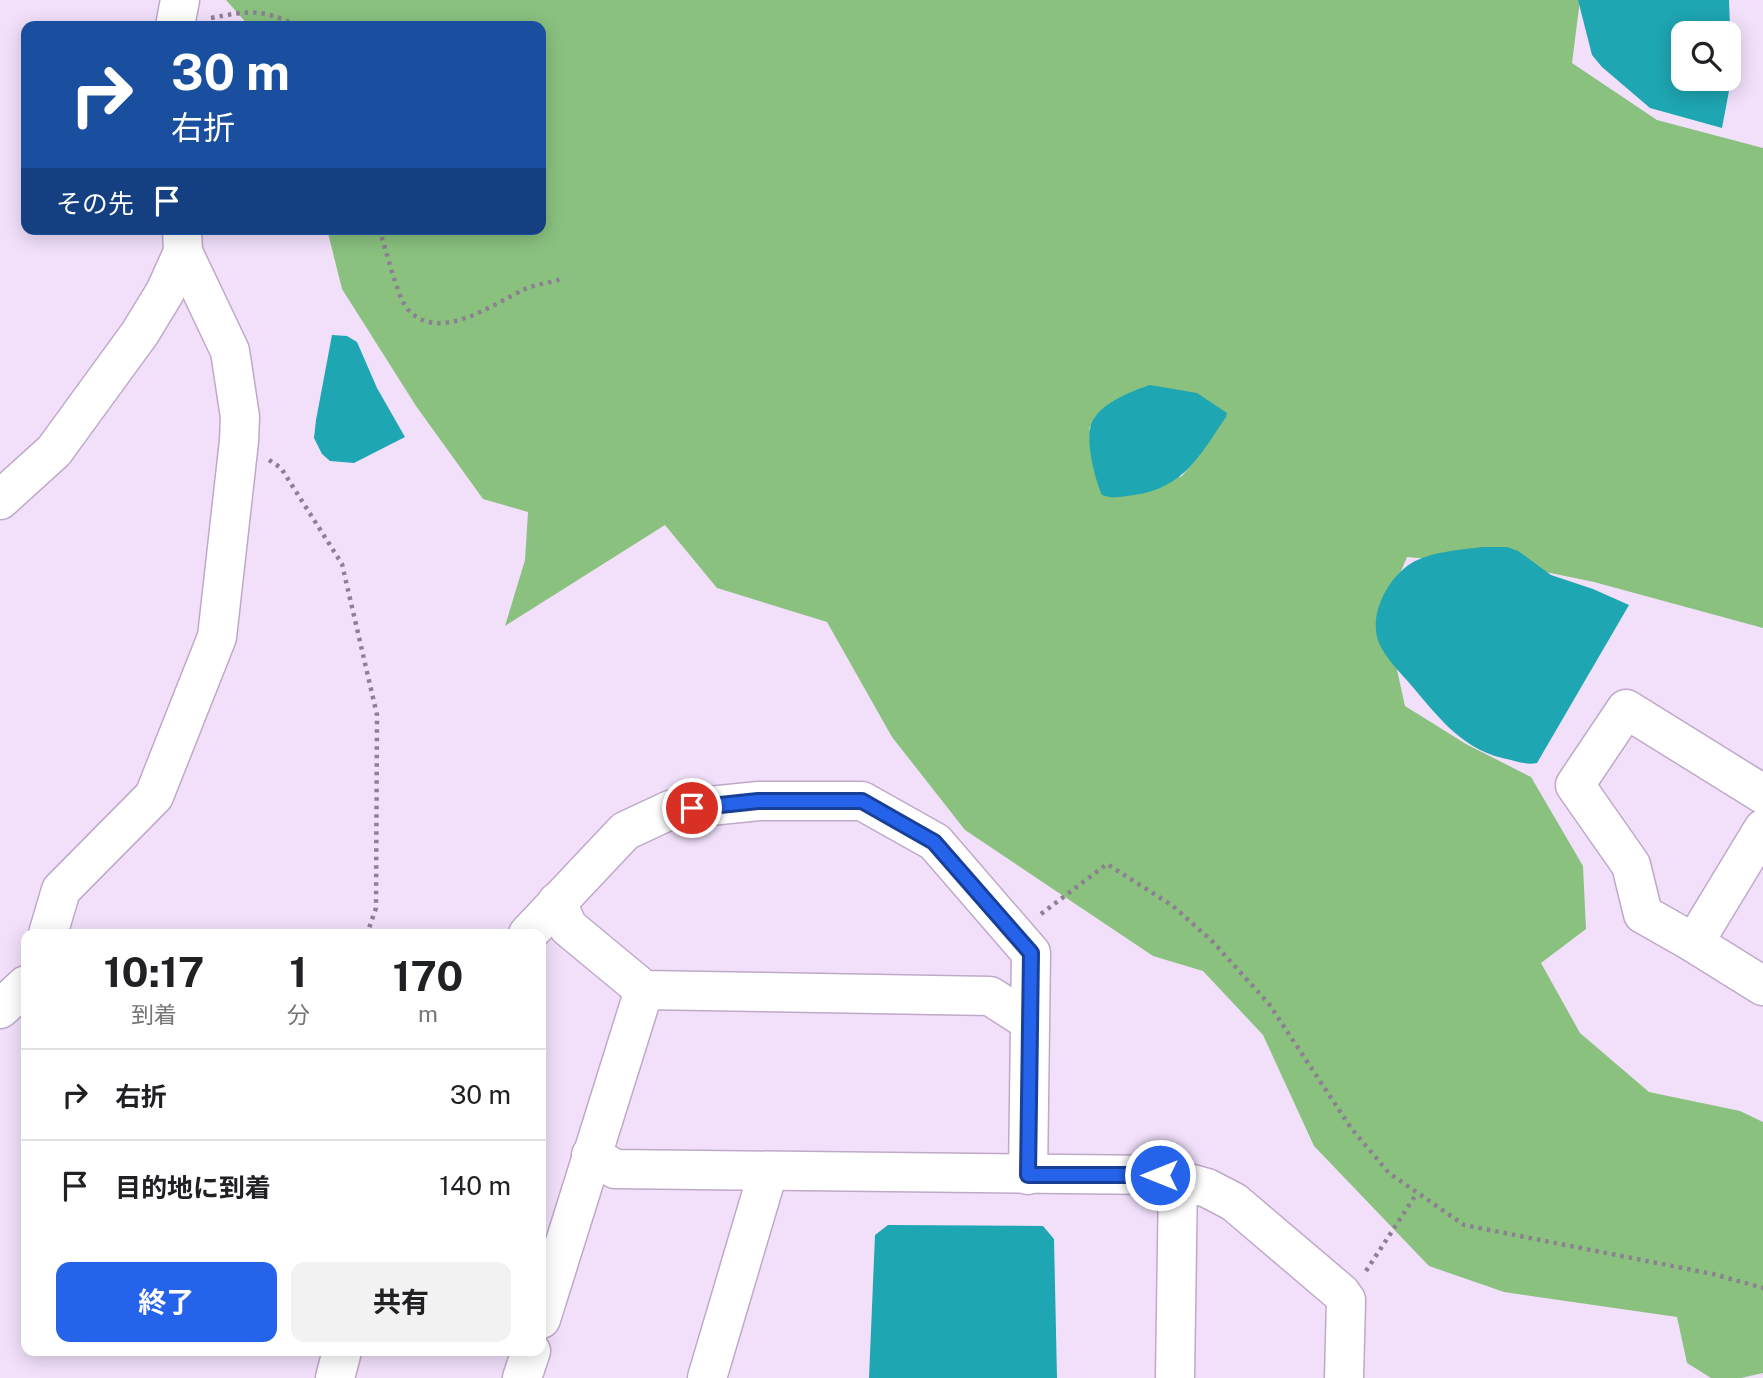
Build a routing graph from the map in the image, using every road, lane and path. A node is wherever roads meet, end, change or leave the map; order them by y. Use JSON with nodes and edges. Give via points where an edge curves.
{"nodes":[{"id":1,"x":187,"y":15,"type":"edge"},
{"id":2,"x":286,"y":21,"type":"edge"},
{"id":3,"x":381,"y":235,"type":"edge"},
{"id":4,"x":183,"y":241,"type":"edge"},
{"id":5,"x":561,"y":279,"type":"dead end"},
{"id":6,"x":239,"y":441,"type":"junction"},
{"id":7,"x":0,"y":500,"type":"edge"},
{"id":8,"x":1763,"y":794,"type":"edge"},
{"id":9,"x":1763,"y":830,"type":"edge"},
{"id":10,"x":557,"y":902,"type":"junction"},
{"id":11,"x":49,"y":929,"type":"edge"},
{"id":12,"x":369,"y":929,"type":"edge"},
{"id":13,"x":533,"y":929,"type":"edge"},
{"id":14,"x":1015,"y":933,"type":"junction"},
{"id":15,"x":1694,"y":943,"type":"junction"},
{"id":16,"x":1763,"y":986,"type":"edge"},
{"id":17,"x":644,"y":989,"type":"junction"},
{"id":18,"x":21,"y":990,"type":"edge"},
{"id":19,"x":0,"y":1009,"type":"edge"},
{"id":20,"x":1029,"y":1021,"type":"junction"},
{"id":21,"x":592,"y":1156,"type":"junction"},
{"id":22,"x":768,"y":1172,"type":"junction"},
{"id":23,"x":1028,"y":1175,"type":"junction"},
{"id":24,"x":1178,"y":1179,"type":"junction"},
{"id":25,"x":1418,"y":1193,"type":"junction"},
{"id":26,"x":1763,"y":1288,"type":"edge"},
{"id":27,"x":1346,"y":1300,"type":"junction"},
{"id":28,"x":546,"y":1303,"type":"edge"},
{"id":29,"x":341,"y":1356,"type":"edge"},
{"id":30,"x":529,"y":1356,"type":"edge"},
{"id":31,"x":335,"y":1378,"type":"edge"},
{"id":32,"x":522,"y":1378,"type":"edge"},
{"id":33,"x":707,"y":1378,"type":"edge"},
{"id":34,"x":1175,"y":1378,"type":"edge"},
{"id":35,"x":1344,"y":1378,"type":"edge"}],
"edges":[{"from":1,"to":2,"type":"path","via":[[248,10]]},
{"from":3,"to":5,"type":"path","via":[[404,304],[417,319],[442,322],[463,318],[526,289]]},
{"from":4,"to":6,"type":"street","via":[[230,351]]},
{"from":4,"to":7,"type":"street","via":[[166,292],[140,333],[54,451]]},
{"from":6,"to":11,"type":"street","via":[[217,637],[154,796],[61,890]]},
{"from":6,"to":12,"type":"path","via":[[281,468],[342,564],[377,715],[376,908]]},
{"from":8,"to":15,"type":"street","via":[[1626,709],[1575,785],[1631,865],[1643,914]]},
{"from":9,"to":15,"type":"street"},
{"from":10,"to":13,"type":"street"},
{"from":10,"to":14,"type":"street","via":[[625,831],[670,810],[758,801],[862,801],[934,842]]},
{"from":10,"to":17,"type":"street","via":[[568,927]]},
{"from":14,"to":20,"type":"street","via":[[1031,953]]},
{"from":14,"to":25,"type":"path","via":[[1107,864],[1173,906],[1269,1004],[1351,1128],[1389,1173]]},
{"from":15,"to":16,"type":"street"},
{"from":17,"to":20,"type":"street","via":[[990,996]]},
{"from":17,"to":21,"type":"street"},
{"from":18,"to":19,"type":"street"},
{"from":20,"to":23,"type":"street"},
{"from":21,"to":22,"type":"street","via":[[615,1169]]},
{"from":21,"to":28,"type":"street"},
{"from":22,"to":23,"type":"street"},
{"from":22,"to":33,"type":"street"},
{"from":23,"to":24,"type":"street","via":[[1160,1175]]},
{"from":24,"to":27,"type":"street","via":[[1234,1202]]},
{"from":24,"to":34,"type":"street"},
{"from":25,"to":26,"type":"path","via":[[1464,1225]]},
{"from":25,"to":27,"type":"path"},
{"from":27,"to":35,"type":"street"},
{"from":29,"to":31,"type":"street"},
{"from":30,"to":32,"type":"street"}]}
